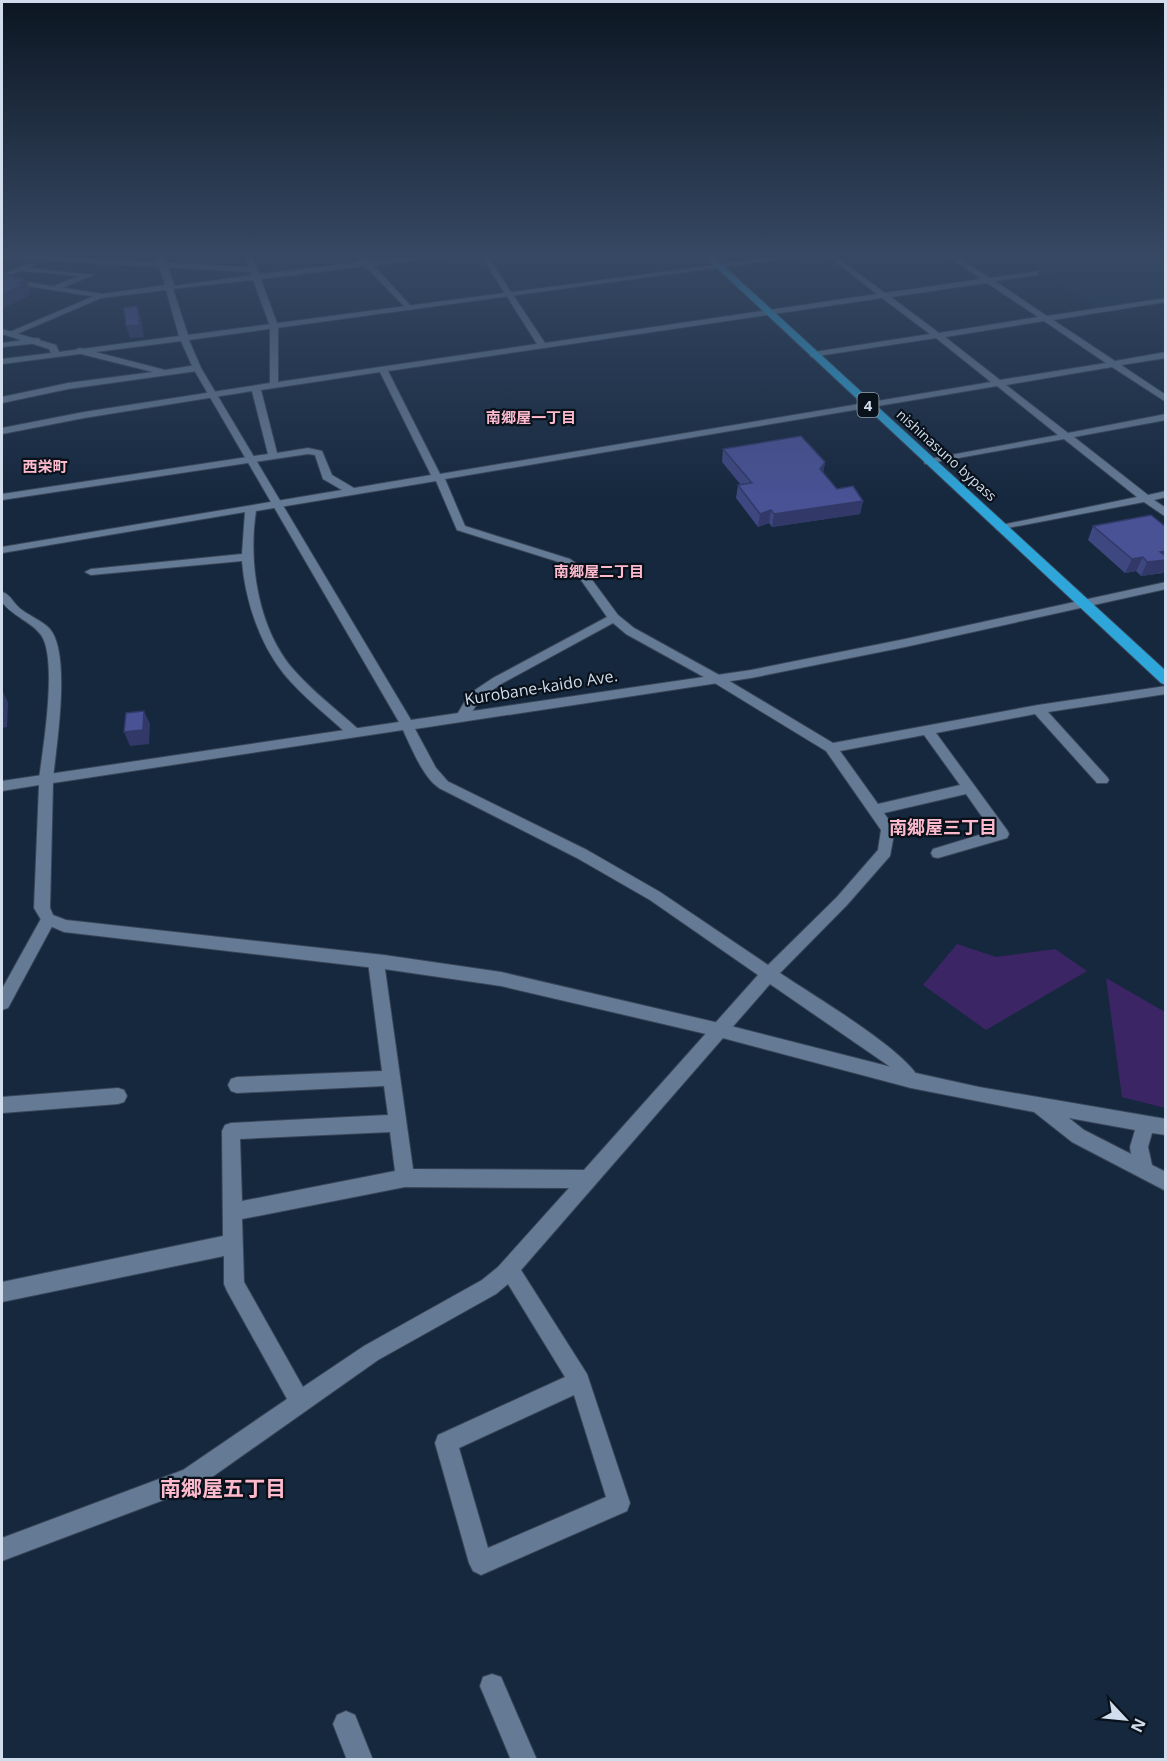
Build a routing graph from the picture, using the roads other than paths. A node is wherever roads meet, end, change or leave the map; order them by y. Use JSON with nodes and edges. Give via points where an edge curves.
{"nodes":[{"id":1,"x":18,"y":336,"type":"edge"},
{"id":2,"x":191,"y":336,"type":"edge"},
{"id":3,"x":274,"y":336,"type":"edge"},
{"id":4,"x":536,"y":336,"type":"edge"},
{"id":5,"x":602,"y":336,"type":"edge"},
{"id":6,"x":793,"y":336,"type":"edge"},
{"id":7,"x":937,"y":336,"type":"edge"},
{"id":8,"x":938,"y":336,"type":"edge"},
{"id":9,"x":1073,"y":336,"type":"edge"},
{"id":10,"x":184,"y":337,"type":"junction"},
{"id":11,"x":37,"y":341,"type":"junction"},
{"id":12,"x":2,"y":345,"type":"edge"},
{"id":13,"x":542,"y":345,"type":"junction"},
{"id":14,"x":80,"y":351,"type":"junction"},
{"id":15,"x":56,"y":355,"type":"junction"},
{"id":16,"x":814,"y":355,"type":"junction"},
{"id":17,"x":1166,"y":355,"type":"edge"},
{"id":18,"x":2,"y":362,"type":"edge"},
{"id":19,"x":1114,"y":364,"type":"junction"},
{"id":20,"x":197,"y":368,"type":"junction"},
{"id":21,"x":383,"y":369,"type":"junction"},
{"id":22,"x":169,"y":373,"type":"junction"},
{"id":23,"x":998,"y":383,"type":"junction"},
{"id":24,"x":274,"y":385,"type":"junction"},
{"id":25,"x":256,"y":388,"type":"junction"},
{"id":26,"x":213,"y":394,"type":"junction"},
{"id":27,"x":2,"y":399,"type":"edge"},
{"id":28,"x":1166,"y":399,"type":"edge"},
{"id":29,"x":868,"y":405,"type":"junction"},
{"id":30,"x":1166,"y":417,"type":"edge"},
{"id":31,"x":2,"y":432,"type":"edge"},
{"id":32,"x":1065,"y":436,"type":"junction"},
{"id":33,"x":273,"y":455,"type":"junction"},
{"id":34,"x":250,"y":459,"type":"junction"},
{"id":35,"x":928,"y":462,"type":"junction"},
{"id":36,"x":438,"y":478,"type":"junction"},
{"id":37,"x":355,"y":493,"type":"junction"},
{"id":38,"x":1166,"y":494,"type":"edge"},
{"id":39,"x":2,"y":496,"type":"edge"},
{"id":40,"x":1145,"y":498,"type":"junction"},
{"id":41,"x":278,"y":506,"type":"junction"},
{"id":42,"x":251,"y":510,"type":"junction"},
{"id":43,"x":1166,"y":514,"type":"edge"},
{"id":44,"x":1002,"y":528,"type":"junction"},
{"id":45,"x":2,"y":550,"type":"edge"},
{"id":46,"x":246,"y":558,"type":"junction"},
{"id":47,"x":91,"y":572,"type":"dead end"},
{"id":48,"x":1166,"y":585,"type":"edge"},
{"id":49,"x":2,"y":595,"type":"edge"},
{"id":50,"x":1083,"y":603,"type":"junction"},
{"id":51,"x":8,"y":610,"type":"edge"},
{"id":52,"x":614,"y":618,"type":"junction"},
{"id":53,"x":717,"y":679,"type":"junction"},
{"id":54,"x":1166,"y":680,"type":"edge"},
{"id":55,"x":1166,"y":690,"type":"edge"},
{"id":56,"x":1038,"y":709,"type":"junction"},
{"id":57,"x":462,"y":718,"type":"junction"},
{"id":58,"x":407,"y":726,"type":"junction"},
{"id":59,"x":927,"y":730,"type":"junction"},
{"id":60,"x":353,"y":732,"type":"junction"},
{"id":61,"x":831,"y":748,"type":"junction"},
{"id":62,"x":46,"y":779,"type":"junction"},
{"id":63,"x":1102,"y":780,"type":"dead end"},
{"id":64,"x":2,"y":786,"type":"edge"},
{"id":65,"x":969,"y":788,"type":"junction"},
{"id":66,"x":875,"y":810,"type":"junction"},
{"id":67,"x":938,"y":853,"type":"dead end"},
{"id":68,"x":48,"y":919,"type":"junction"},
{"id":69,"x":376,"y":962,"type":"junction"},
{"id":70,"x":770,"y":973,"type":"junction"},
{"id":71,"x":2,"y":1003,"type":"edge"},
{"id":72,"x":719,"y":1030,"type":"junction"},
{"id":73,"x":390,"y":1078,"type":"junction"},
{"id":74,"x":911,"y":1080,"type":"junction"},
{"id":75,"x":237,"y":1085,"type":"dead end"},
{"id":76,"x":118,"y":1096,"type":"dead end"},
{"id":77,"x":2,"y":1105,"type":"edge"},
{"id":78,"x":1039,"y":1106,"type":"junction"},
{"id":79,"x":396,"y":1123,"type":"junction"},
{"id":80,"x":1146,"y":1124,"type":"junction"},
{"id":81,"x":1166,"y":1127,"type":"edge"},
{"id":82,"x":1144,"y":1171,"type":"junction"},
{"id":83,"x":405,"y":1178,"type":"junction"},
{"id":84,"x":590,"y":1179,"type":"junction"},
{"id":85,"x":1166,"y":1182,"type":"edge"},
{"id":86,"x":232,"y":1212,"type":"junction"},
{"id":87,"x":233,"y":1244,"type":"junction"},
{"id":88,"x":510,"y":1270,"type":"junction"},
{"id":89,"x":2,"y":1292,"type":"edge"},
{"id":90,"x":580,"y":1382,"type":"junction"},
{"id":91,"x":300,"y":1402,"type":"junction"},
{"id":92,"x":2,"y":1549,"type":"edge"},
{"id":93,"x":492,"y":1686,"type":"dead end"},
{"id":94,"x":346,"y":1724,"type":"dead end"},
{"id":95,"x":360,"y":1760,"type":"edge"},
{"id":96,"x":524,"y":1760,"type":"edge"}],
"edges":[{"from":1,"to":11,"type":"street"},
{"from":2,"to":10,"type":"street"},
{"from":3,"to":24,"type":"street"},
{"from":4,"to":13,"type":"street"},
{"from":5,"to":13,"type":"street"},
{"from":6,"to":16,"type":"highway","name":"nishinasuno bypass","number":"4"},
{"from":7,"to":16,"type":"street"},
{"from":8,"to":23,"type":"street"},
{"from":9,"to":19,"type":"street"},
{"from":10,"to":14,"type":"street"},
{"from":10,"to":20,"type":"street"},
{"from":11,"to":12,"type":"street"},
{"from":11,"to":15,"type":"street","via":[[53,347]]},
{"from":13,"to":21,"type":"street"},
{"from":14,"to":15,"type":"street"},
{"from":14,"to":22,"type":"street"},
{"from":15,"to":18,"type":"street"},
{"from":16,"to":29,"type":"highway","name":"nishinasuno bypass","number":"4"},
{"from":17,"to":19,"type":"street"},
{"from":19,"to":23,"type":"street"},
{"from":19,"to":28,"type":"street"},
{"from":20,"to":22,"type":"street"},
{"from":20,"to":26,"type":"street"},
{"from":21,"to":24,"type":"street"},
{"from":21,"to":36,"type":"street"},
{"from":22,"to":27,"type":"street"},
{"from":23,"to":29,"type":"street"},
{"from":23,"to":32,"type":"street"},
{"from":24,"to":25,"type":"street"},
{"from":25,"to":26,"type":"street"},
{"from":25,"to":33,"type":"street"},
{"from":26,"to":31,"type":"street"},
{"from":26,"to":34,"type":"street"},
{"from":29,"to":35,"type":"highway","name":"nishinasuno bypass","number":"4"},
{"from":29,"to":36,"type":"street"},
{"from":30,"to":32,"type":"street"},
{"from":32,"to":35,"type":"street"},
{"from":32,"to":40,"type":"street"},
{"from":33,"to":34,"type":"street"},
{"from":33,"to":37,"type":"street","via":[[317,452],[325,475]]},
{"from":34,"to":39,"type":"street"},
{"from":34,"to":41,"type":"street"},
{"from":35,"to":44,"type":"highway","name":"nishinasuno bypass","number":"4"},
{"from":36,"to":37,"type":"street"},
{"from":36,"to":52,"type":"street","via":[[461,528],[566,561],[580,571]]},
{"from":37,"to":41,"type":"street"},
{"from":38,"to":40,"type":"street"},
{"from":40,"to":43,"type":"street"},
{"from":40,"to":44,"type":"street"},
{"from":41,"to":42,"type":"street"},
{"from":41,"to":58,"type":"street"},
{"from":42,"to":45,"type":"street"},
{"from":42,"to":46,"type":"street"},
{"from":44,"to":50,"type":"highway","name":"nishinasuno bypass","number":"4"},
{"from":46,"to":47,"type":"street"},
{"from":46,"to":60,"type":"street","via":[[257,612],[279,658]]},
{"from":48,"to":50,"type":"street","name":"Kurobane-kaido Ave."},
{"from":49,"to":51,"type":"street"},
{"from":50,"to":53,"type":"street","name":"Kurobane-kaido Ave."},
{"from":50,"to":54,"type":"highway","name":"nishinasuno bypass","number":"4"},
{"from":51,"to":62,"type":"street","via":[[45,631],[54,660],[56,691]]},
{"from":52,"to":53,"type":"street"},
{"from":52,"to":57,"type":"street","via":[[497,681],[474,697]]},
{"from":53,"to":57,"type":"street","name":"Kurobane-kaido Ave."},
{"from":53,"to":61,"type":"street"},
{"from":55,"to":56,"type":"street"},
{"from":56,"to":59,"type":"street"},
{"from":56,"to":63,"type":"street"},
{"from":57,"to":58,"type":"street","name":"Kurobane-kaido Ave."},
{"from":58,"to":60,"type":"street","name":"Kurobane-kaido Ave."},
{"from":58,"to":70,"type":"street","via":[[430,771],[444,785],[603,866]]},
{"from":59,"to":61,"type":"street"},
{"from":59,"to":65,"type":"street"},
{"from":60,"to":62,"type":"street","name":"Kurobane-kaido Ave."},
{"from":61,"to":66,"type":"street"},
{"from":62,"to":64,"type":"street","name":"Kurobane-kaido Ave."},
{"from":62,"to":68,"type":"street","via":[[42,908]]},
{"from":65,"to":66,"type":"street"},
{"from":65,"to":67,"type":"street","via":[[1002,834]]},
{"from":66,"to":70,"type":"street","via":[[888,828],[885,852]]},
{"from":68,"to":69,"type":"street","via":[[71,927]]},
{"from":68,"to":71,"type":"street"},
{"from":69,"to":72,"type":"street","via":[[501,979]]},
{"from":69,"to":73,"type":"street"},
{"from":70,"to":72,"type":"street"},
{"from":70,"to":74,"type":"street","via":[[896,1061]]},
{"from":72,"to":74,"type":"street"},
{"from":72,"to":84,"type":"street"},
{"from":73,"to":75,"type":"street"},
{"from":73,"to":79,"type":"street"},
{"from":74,"to":78,"type":"street"},
{"from":76,"to":77,"type":"street"},
{"from":78,"to":80,"type":"street"},
{"from":78,"to":82,"type":"street","via":[[1078,1136]]},
{"from":79,"to":83,"type":"street"},
{"from":79,"to":86,"type":"street","via":[[231,1131]]},
{"from":80,"to":81,"type":"street"},
{"from":80,"to":82,"type":"street","via":[[1139,1147]]},
{"from":82,"to":85,"type":"street"},
{"from":83,"to":84,"type":"street"},
{"from":83,"to":86,"type":"street"},
{"from":84,"to":88,"type":"street"},
{"from":86,"to":87,"type":"street"},
{"from":87,"to":89,"type":"street"},
{"from":87,"to":91,"type":"street","via":[[234,1284]]},
{"from":88,"to":90,"type":"street"},
{"from":88,"to":91,"type":"street","via":[[489,1287],[371,1353]]},
{"from":90,"to":90,"type":"street","via":[[619,1503],[481,1563],[446,1443]]},
{"from":91,"to":92,"type":"street","via":[[190,1479]]},
{"from":93,"to":96,"type":"street"},
{"from":94,"to":95,"type":"street"}]}
